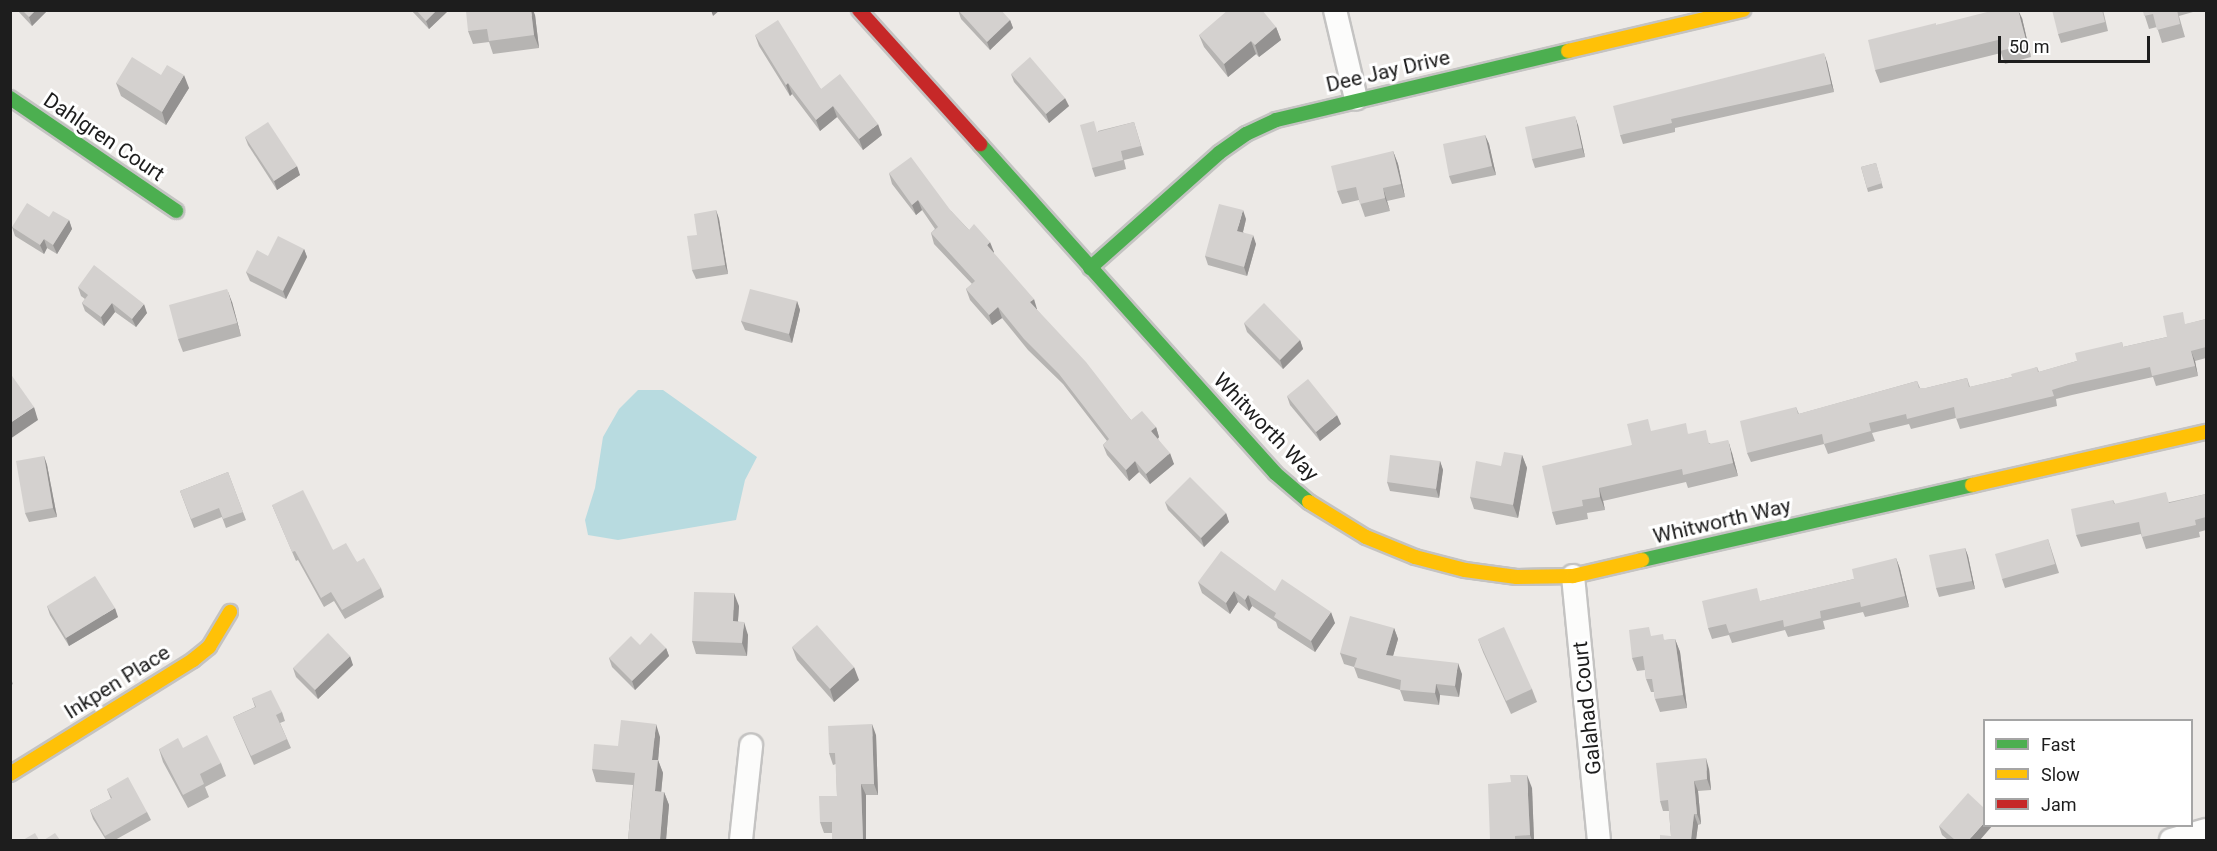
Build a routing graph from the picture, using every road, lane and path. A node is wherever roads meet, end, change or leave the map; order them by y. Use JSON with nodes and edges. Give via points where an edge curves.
{"nodes":[{"id":1,"x":859,"y":10,"type":"edge"},
{"id":2,"x":1335,"y":10,"type":"edge"},
{"id":3,"x":1743,"y":10,"type":"edge"},
{"id":4,"x":1714,"y":14,"type":"edge"},
{"id":5,"x":10,"y":98,"type":"edge"},
{"id":6,"x":1356,"y":99,"type":"junction"},
{"id":7,"x":176,"y":211,"type":"dead end"},
{"id":8,"x":1090,"y":268,"type":"junction"},
{"id":9,"x":2206,"y":432,"type":"edge"},
{"id":10,"x":1573,"y":576,"type":"junction"},
{"id":11,"x":230,"y":612,"type":"dead end"},
{"id":12,"x":751,"y":746,"type":"dead end"},
{"id":13,"x":10,"y":774,"type":"edge"},
{"id":14,"x":2206,"y":830,"type":"edge"},
{"id":15,"x":741,"y":840,"type":"edge"},
{"id":16,"x":1599,"y":840,"type":"edge"},
{"id":17,"x":2171,"y":840,"type":"edge"}],
"edges":[{"from":1,"to":8,"type":"street","name":"Whitworth Way"},
{"from":2,"to":6,"type":"street"},
{"from":3,"to":4,"type":"street","name":"Dee Jay Drive"},
{"from":4,"to":6,"type":"street","name":"Dee Jay Drive"},
{"from":5,"to":7,"type":"street","name":"Dahlgren Court"},
{"from":6,"to":8,"type":"street","name":"Dee Jay Drive","via":[[1276,120],[1246,134],[1219,153]]},
{"from":8,"to":10,"type":"street","name":"Whitworth Way","via":[[1275,473],[1320,511],[1415,557],[1465,570],[1517,577]]},
{"from":9,"to":10,"type":"street","name":"Whitworth Way"},
{"from":10,"to":16,"type":"street","name":"Galahad Court"},
{"from":11,"to":13,"type":"street","name":"Inkpen Place","via":[[214,640],[193,660]]},
{"from":12,"to":15,"type":"street"},
{"from":14,"to":17,"type":"street"}]}
